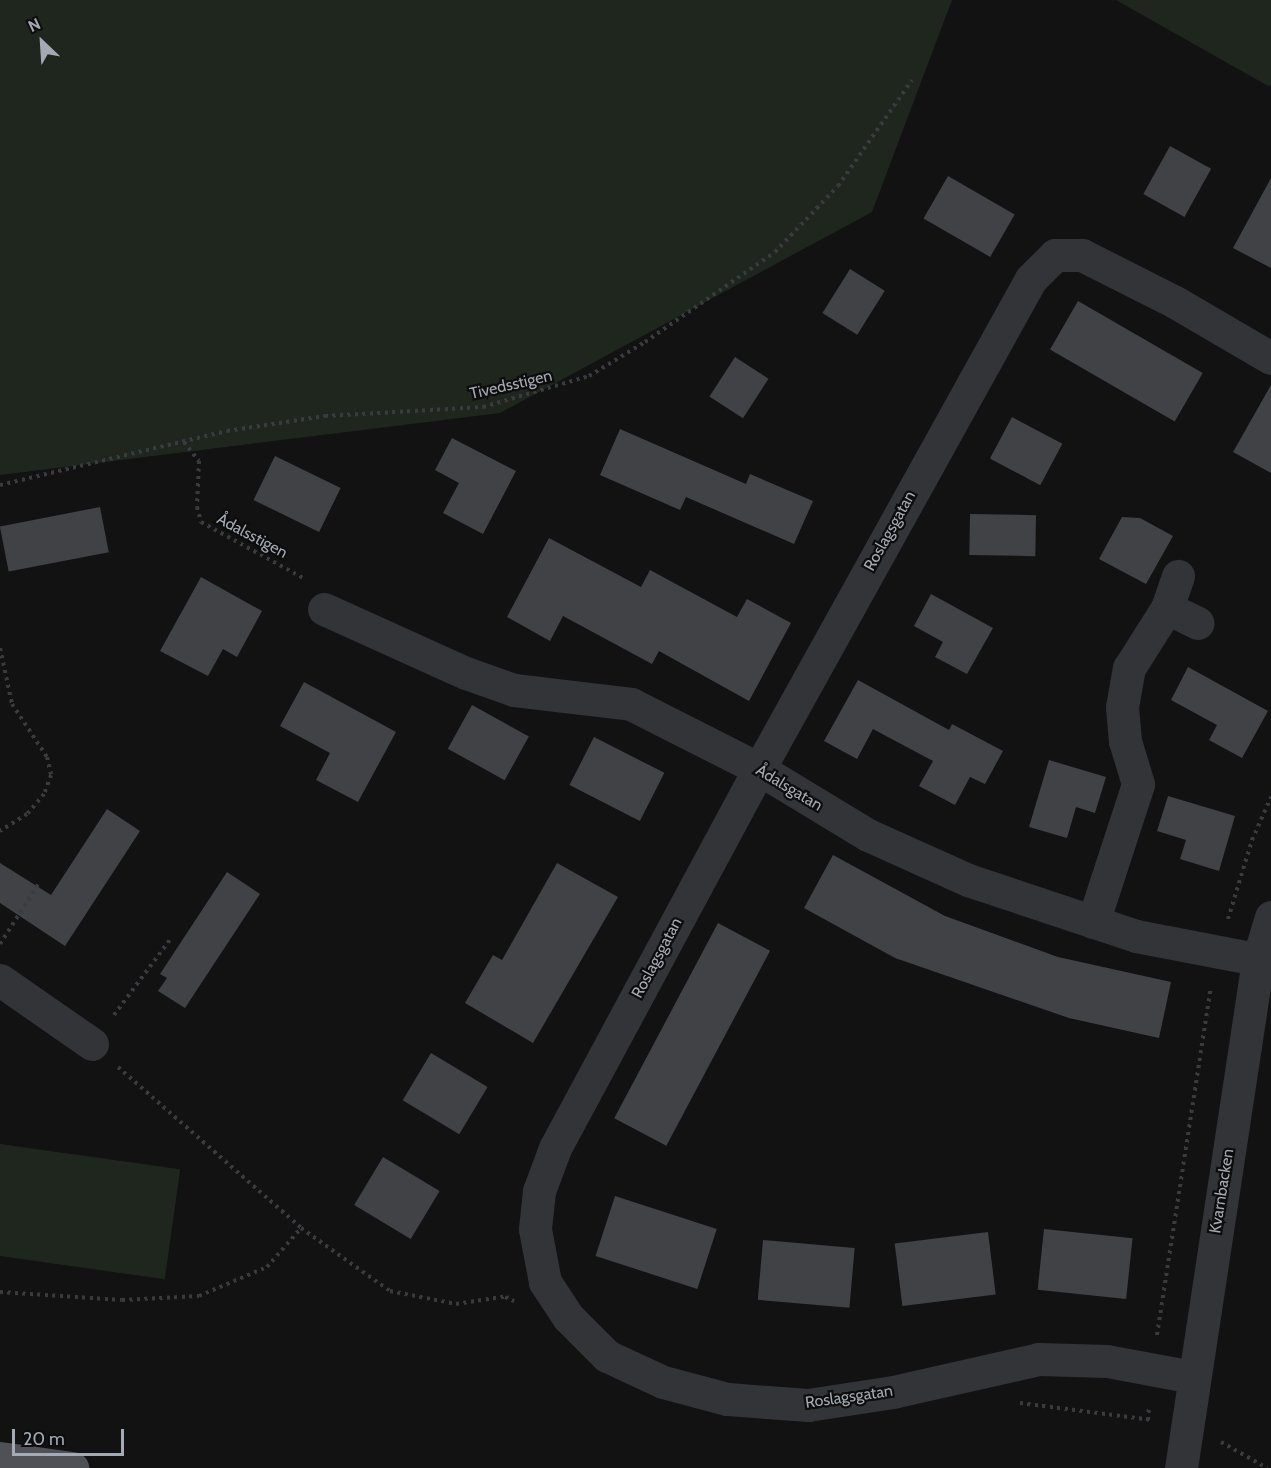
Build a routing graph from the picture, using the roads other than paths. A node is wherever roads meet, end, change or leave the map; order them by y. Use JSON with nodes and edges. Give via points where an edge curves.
{"nodes":[{"id":1,"x":1271,"y":358,"type":"edge"},
{"id":2,"x":1178,"y":576,"type":"dead end"},
{"id":3,"x":1167,"y":608,"type":"junction"},
{"id":4,"x":324,"y":609,"type":"road end"},
{"id":5,"x":1198,"y":623,"type":"dead end"},
{"id":6,"x":759,"y":769,"type":"junction"},
{"id":7,"x":1271,"y":917,"type":"edge"},
{"id":8,"x":1093,"y":922,"type":"junction"},
{"id":9,"x":1264,"y":961,"type":"edge"},
{"id":10,"x":0,"y":980,"type":"edge"},
{"id":11,"x":80,"y":1035,"type":"road end"},
{"id":12,"x":1193,"y":1377,"type":"junction"},
{"id":13,"x":0,"y":1458,"type":"edge"},
{"id":14,"x":72,"y":1468,"type":"edge"},
{"id":15,"x":1181,"y":1468,"type":"edge"}],
"edges":[{"from":1,"to":6,"type":"street","name":"Roslagsgatan","via":[[1175,302],[1082,255],[1055,255],[1031,279]]},
{"from":2,"to":3,"type":"street"},
{"from":3,"to":5,"type":"street"},
{"from":3,"to":8,"type":"street","via":[[1129,668],[1122,707],[1125,741],[1138,784]]},
{"from":4,"to":6,"type":"street","name":"Ådalsgatan","via":[[466,674],[514,690],[631,704]]},
{"from":6,"to":8,"type":"street","name":"Ådalsgatan","via":[[868,835],[968,880]]},
{"from":6,"to":12,"type":"street","name":"Roslagsgatan","via":[[555,1148],[539,1191],[535,1229],[545,1282],[568,1317],[607,1356],[663,1382],[727,1399],[808,1405],[894,1392],[1039,1359],[1107,1361]]},
{"from":7,"to":9,"type":"street","name":"Kvarnbacken"},
{"from":8,"to":9,"type":"street","name":"Ådalsgatan","via":[[1136,936]]},
{"from":9,"to":12,"type":"street","name":"Kvarnbacken"},
{"from":10,"to":11,"type":"street"},
{"from":12,"to":15,"type":"street","name":"Kvarnbacken"},
{"from":13,"to":14,"type":"main road"}]}
